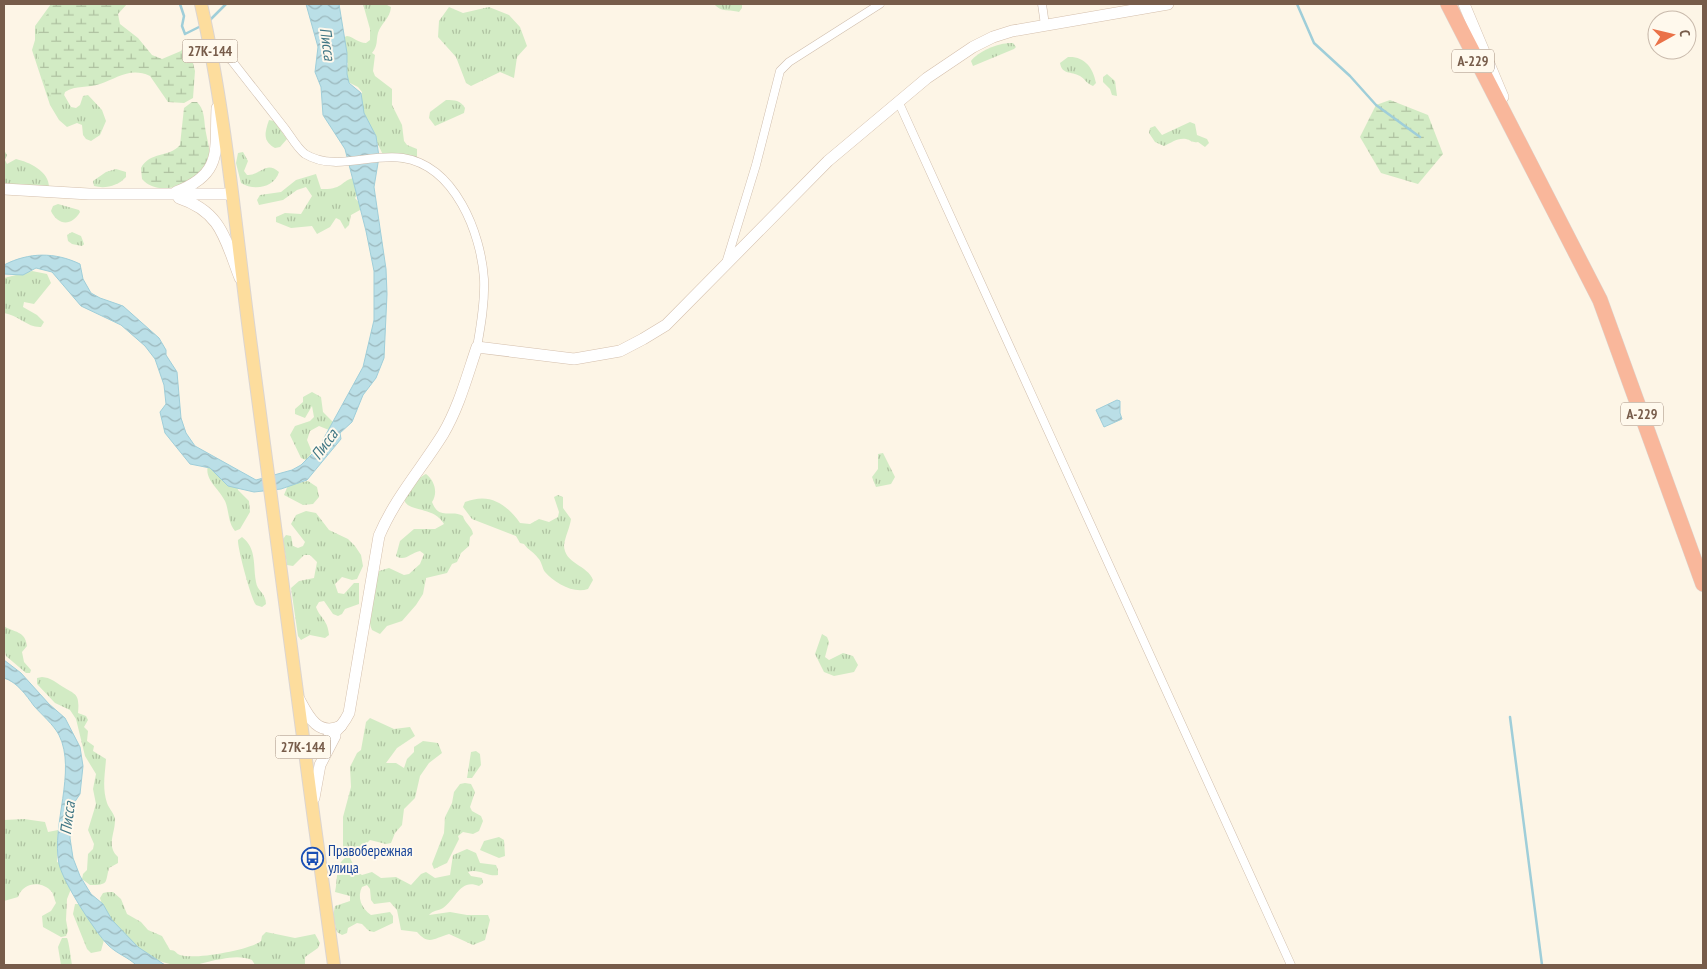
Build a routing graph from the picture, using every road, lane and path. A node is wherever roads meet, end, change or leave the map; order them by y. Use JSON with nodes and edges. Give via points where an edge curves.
{"nodes":[{"id":1,"x":201,"y":4,"type":"edge"},
{"id":2,"x":880,"y":4,"type":"edge"},
{"id":3,"x":1042,"y":4,"type":"edge"},
{"id":4,"x":1168,"y":4,"type":"edge"},
{"id":5,"x":1443,"y":4,"type":"edge"},
{"id":6,"x":1448,"y":4,"type":"edge"},
{"id":7,"x":1457,"y":4,"type":"edge"},
{"id":8,"x":1464,"y":4,"type":"edge"},
{"id":9,"x":1044,"y":25,"type":"junction"},
{"id":10,"x":211,"y":55,"type":"junction"},
{"id":11,"x":218,"y":99,"type":"junction"},
{"id":12,"x":899,"y":102,"type":"junction"},
{"id":13,"x":1508,"y":116,"type":"junction"},
{"id":14,"x":4,"y":189,"type":"edge"},
{"id":15,"x":231,"y":194,"type":"junction"},
{"id":16,"x":170,"y":195,"type":"junction"},
{"id":17,"x":725,"y":264,"type":"junction"},
{"id":18,"x":243,"y":285,"type":"junction"},
{"id":19,"x":478,"y":347,"type":"junction"},
{"id":20,"x":1703,"y":584,"type":"edge"},
{"id":21,"x":296,"y":694,"type":"junction"},
{"id":22,"x":341,"y":726,"type":"junction"},
{"id":23,"x":304,"y":753,"type":"junction"},
{"id":24,"x":312,"y":812,"type":"junction"},
{"id":25,"x":334,"y":965,"type":"edge"},
{"id":26,"x":1290,"y":965,"type":"edge"}],
"edges":[{"from":1,"to":10,"type":"main road","number":"27К-144"},
{"from":2,"to":17,"type":"street","via":[[789,62],[780,72]]},
{"from":3,"to":9,"type":"street"},
{"from":4,"to":9,"type":"street"},
{"from":5,"to":13,"type":"highway","number":"A-229"},
{"from":6,"to":13,"type":"highway","number":"А-229"},
{"from":7,"to":13,"type":"highway","number":"А-229"},
{"from":8,"to":13,"type":"street"},
{"from":9,"to":12,"type":"street","via":[[1006,33],[973,47],[927,78]]},
{"from":10,"to":11,"type":"main road","number":"27К-144"},
{"from":10,"to":19,"type":"street","via":[[222,53],[232,62],[304,153],[322,161],[388,158],[418,162],[429,168],[454,193],[472,227],[482,262],[484,280]]},
{"from":11,"to":15,"type":"main road","number":"27К-144"},
{"from":11,"to":16,"type":"street","via":[[215,155],[211,168],[204,178]]},
{"from":12,"to":17,"type":"street","via":[[828,161]]},
{"from":12,"to":26,"type":"street"},
{"from":13,"to":20,"type":"highway","number":"А-229","via":[[1600,300]]},
{"from":14,"to":16,"type":"street"},
{"from":15,"to":16,"type":"street"},
{"from":15,"to":18,"type":"main road","number":"27К-144"},
{"from":16,"to":18,"type":"street","via":[[196,203],[209,213],[220,227]]},
{"from":17,"to":19,"type":"street","via":[[666,325],[620,351],[574,359]]},
{"from":18,"to":21,"type":"main road","number":"27К-144"},
{"from":19,"to":22,"type":"street","via":[[444,432],[386,519],[379,536],[350,713]]},
{"from":21,"to":22,"type":"street","via":[[315,724],[330,730]]},
{"from":21,"to":23,"type":"main road","number":"27К-144"},
{"from":22,"to":23,"type":"street"},
{"from":22,"to":24,"type":"street","via":[[320,766]]},
{"from":23,"to":24,"type":"main road","number":"27К-144"},
{"from":24,"to":25,"type":"main road","number":"27К-144"}]}
